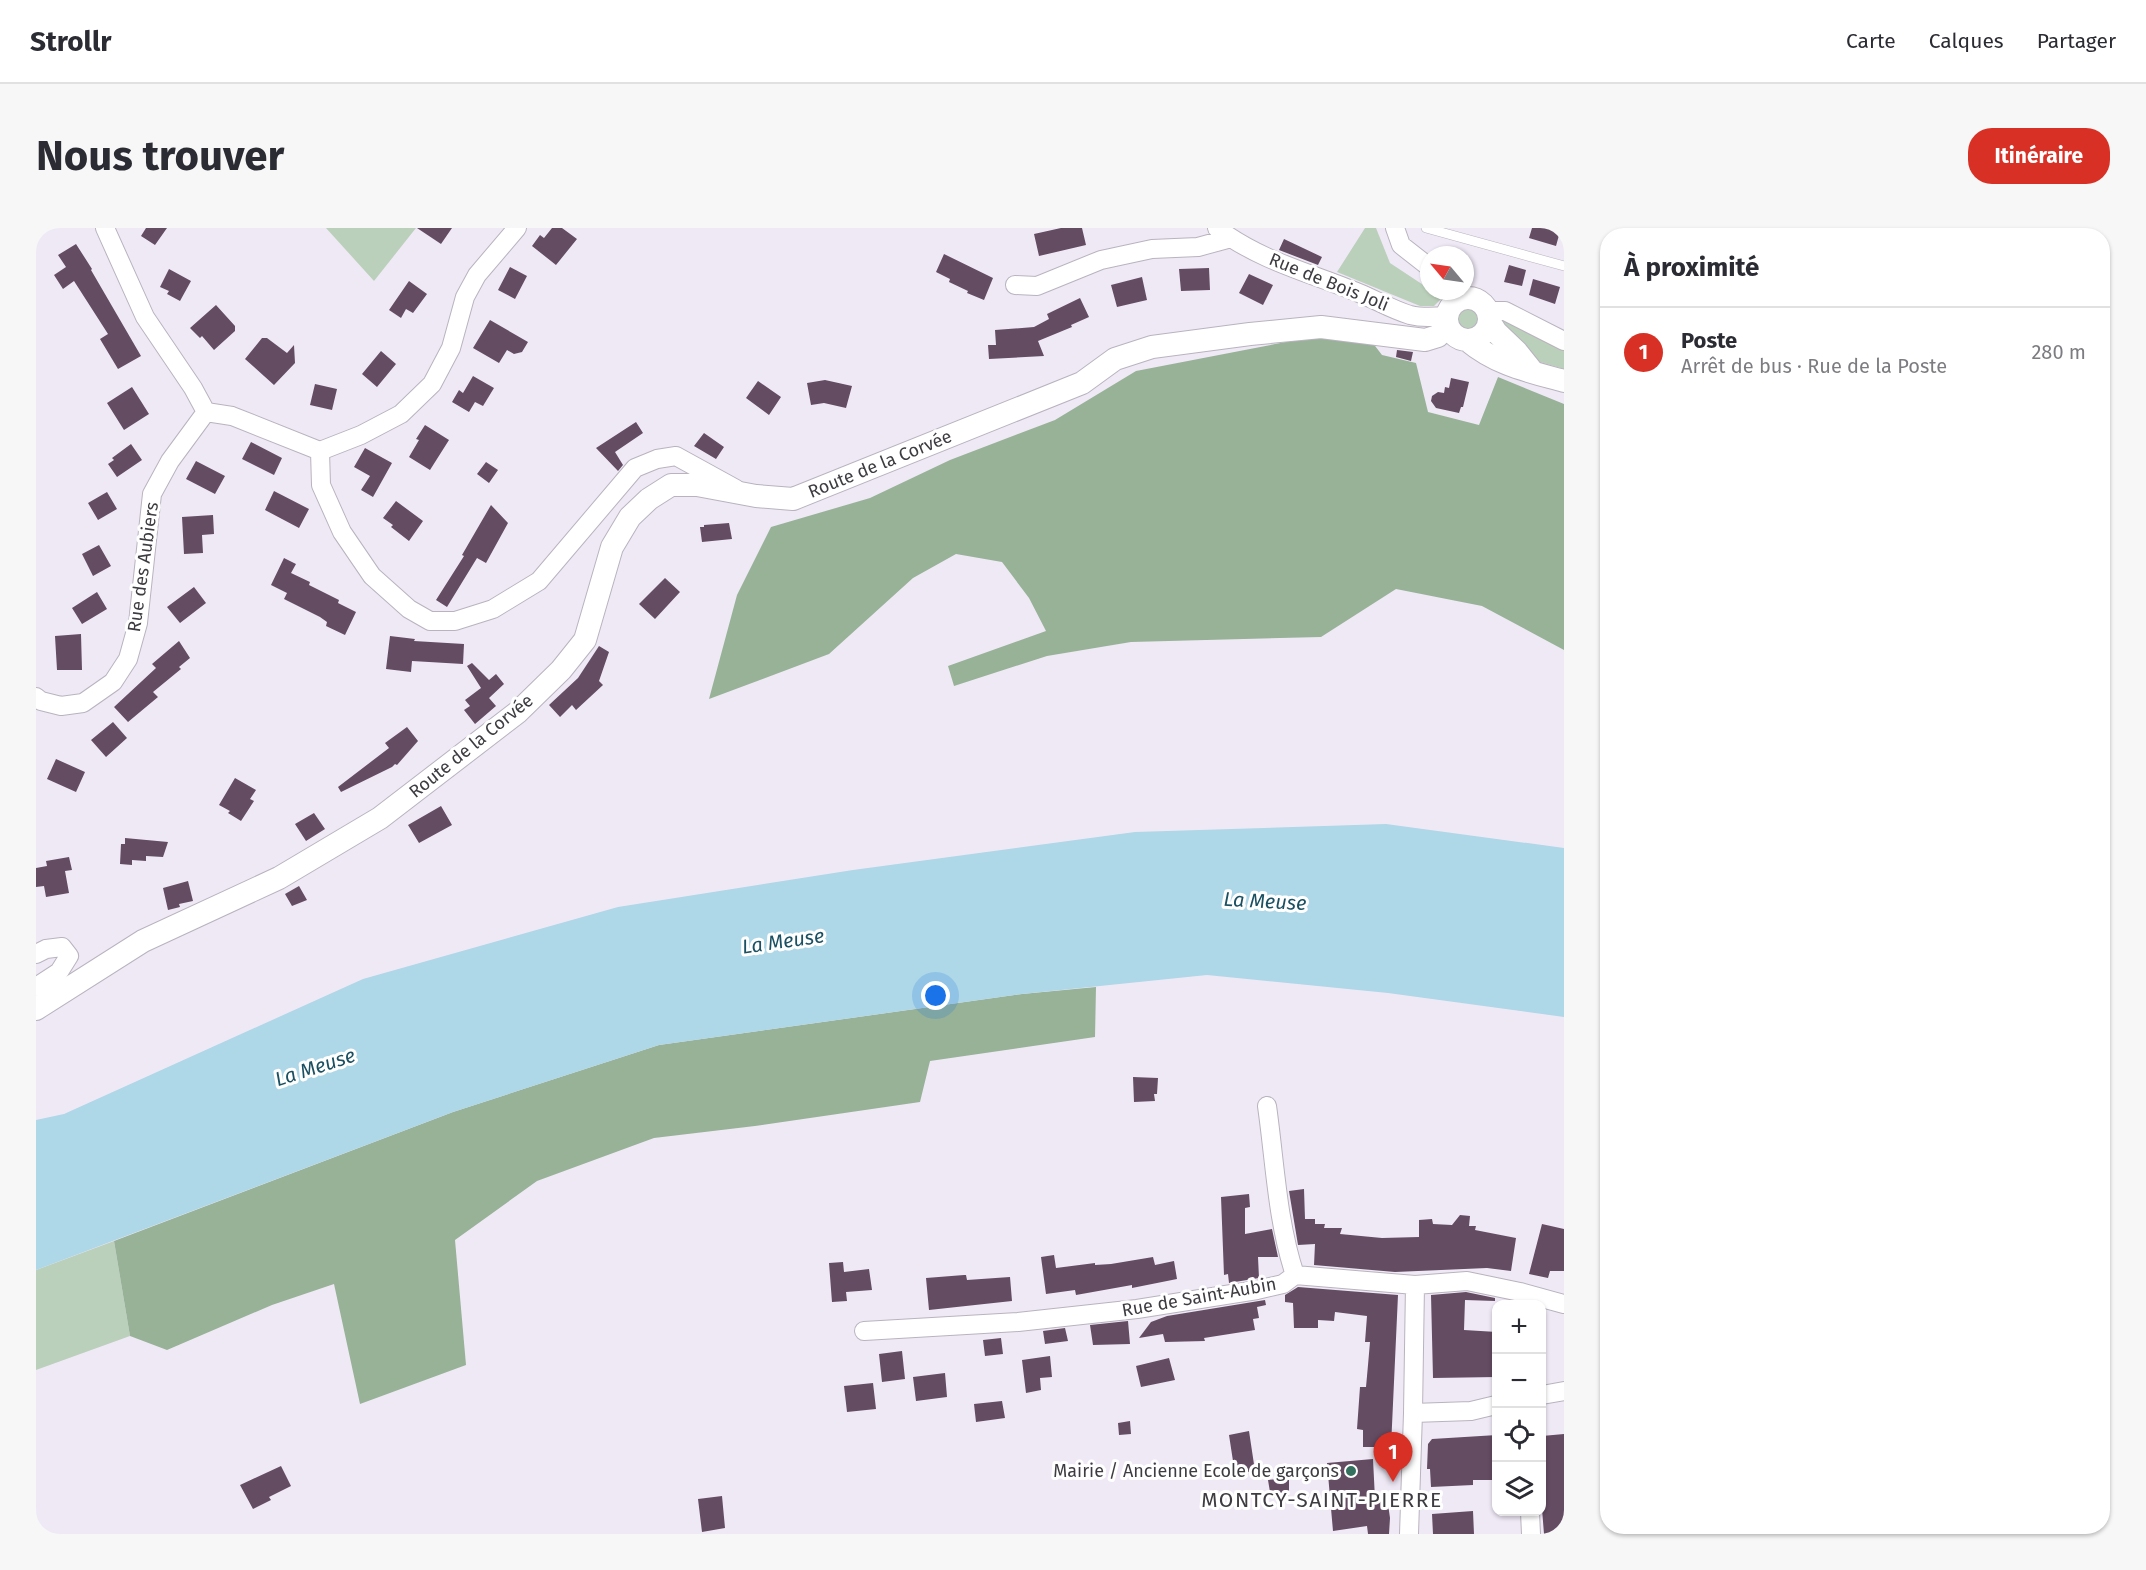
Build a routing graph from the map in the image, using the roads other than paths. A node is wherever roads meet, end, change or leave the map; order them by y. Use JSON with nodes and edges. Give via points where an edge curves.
{"nodes":[{"id":1,"x":105,"y":228,"type":"edge"},
{"id":2,"x":517,"y":228,"type":"edge"},
{"id":3,"x":1395,"y":228,"type":"edge"},
{"id":4,"x":1426,"y":228,"type":"edge"},
{"id":5,"x":1224,"y":233,"type":"edge"},
{"id":6,"x":1420,"y":262,"type":"edge"},
{"id":7,"x":1564,"y":266,"type":"edge"},
{"id":8,"x":1015,"y":285,"type":"dead end"},
{"id":9,"x":1474,"y":298,"type":"edge"},
{"id":10,"x":1456,"y":300,"type":"edge"},
{"id":11,"x":1489,"y":316,"type":"junction"},
{"id":12,"x":1447,"y":320,"type":"junction"},
{"id":13,"x":1467,"y":340,"type":"junction"},
{"id":14,"x":1564,"y":340,"type":"edge"},
{"id":15,"x":1533,"y":372,"type":"junction"},
{"id":16,"x":1564,"y":381,"type":"edge"},
{"id":17,"x":206,"y":412,"type":"junction"},
{"id":18,"x":320,"y":451,"type":"junction"},
{"id":19,"x":746,"y":494,"type":"junction"},
{"id":20,"x":36,"y":697,"type":"edge"},
{"id":21,"x":36,"y":954,"type":"edge"},
{"id":22,"x":36,"y":987,"type":"edge"},
{"id":23,"x":36,"y":1009,"type":"edge"},
{"id":24,"x":1267,"y":1106,"type":"dead end"},
{"id":25,"x":1295,"y":1275,"type":"junction"},
{"id":26,"x":1415,"y":1285,"type":"junction"},
{"id":27,"x":1564,"y":1304,"type":"edge"},
{"id":28,"x":864,"y":1331,"type":"dead end"},
{"id":29,"x":1564,"y":1391,"type":"edge"},
{"id":30,"x":1546,"y":1394,"type":"edge"},
{"id":31,"x":1492,"y":1406,"type":"edge"},
{"id":32,"x":1413,"y":1413,"type":"junction"},
{"id":33,"x":1530,"y":1516,"type":"edge"},
{"id":34,"x":1409,"y":1534,"type":"edge"},
{"id":35,"x":1531,"y":1534,"type":"edge"}],
"edges":[{"from":1,"to":17,"type":"street","via":[[145,317]]},
{"from":2,"to":18,"type":"street","via":[[477,275],[465,297],[451,348],[432,384],[401,414]]},
{"from":3,"to":6,"type":"street","via":[[1401,245]]},
{"from":4,"to":7,"type":"lane"},
{"from":5,"to":8,"type":"street","via":[[1198,247],[1121,255],[1037,286]]},
{"from":5,"to":12,"type":"street","name":"Rue de Bois Joli","via":[[1287,267],[1409,315]]},
{"from":9,"to":11,"type":"street"},
{"from":10,"to":12,"type":"street"},
{"from":11,"to":13,"type":"street","via":[[1488,327],[1479,337]]},
{"from":11,"to":14,"type":"street","via":[[1505,311]]},
{"from":11,"to":15,"type":"street","via":[[1496,332]]},
{"from":12,"to":13,"type":"street","via":[[1455,336]]},
{"from":12,"to":19,"type":"street","name":"Route de la Corvée","via":[[1437,336],[1425,340],[1321,327],[1152,347],[1115,358],[1082,383],[793,499]]},
{"from":13,"to":15,"type":"street","via":[[1511,367]]},
{"from":15,"to":16,"type":"street"},
{"from":17,"to":18,"type":"street","via":[[232,416]]},
{"from":17,"to":20,"type":"street","name":"Rue des Aubiers","via":[[170,461],[152,494],[138,624],[128,659],[113,682],[83,704],[61,706]]},
{"from":18,"to":19,"type":"street","via":[[321,485],[342,532],[372,576],[409,609],[430,621],[455,621],[493,609],[539,581],[635,468],[657,459],[676,456]]},
{"from":19,"to":23,"type":"street","name":"Route de la Corvée","via":[[697,485],[670,485],[649,499],[630,517],[612,547],[585,640],[518,712],[380,818],[279,878],[143,941]]},
{"from":21,"to":22,"type":"street","via":[[62,948],[69,956],[60,972]]},
{"from":24,"to":25,"type":"street","via":[[1279,1208]]},
{"from":25,"to":26,"type":"street","name":"Rue de Saint-Aubin"},
{"from":25,"to":28,"type":"street","name":"Rue de Saint-Aubin","via":[[1283,1284],[1257,1290],[1137,1309],[1018,1322]]},
{"from":26,"to":27,"type":"street","name":"Rue de Saint-Aubin","via":[[1467,1281]]},
{"from":26,"to":32,"type":"street"},
{"from":29,"to":30,"type":"street"},
{"from":31,"to":32,"type":"street","via":[[1471,1411]]},
{"from":32,"to":34,"type":"street"},
{"from":33,"to":35,"type":"street"}]}
